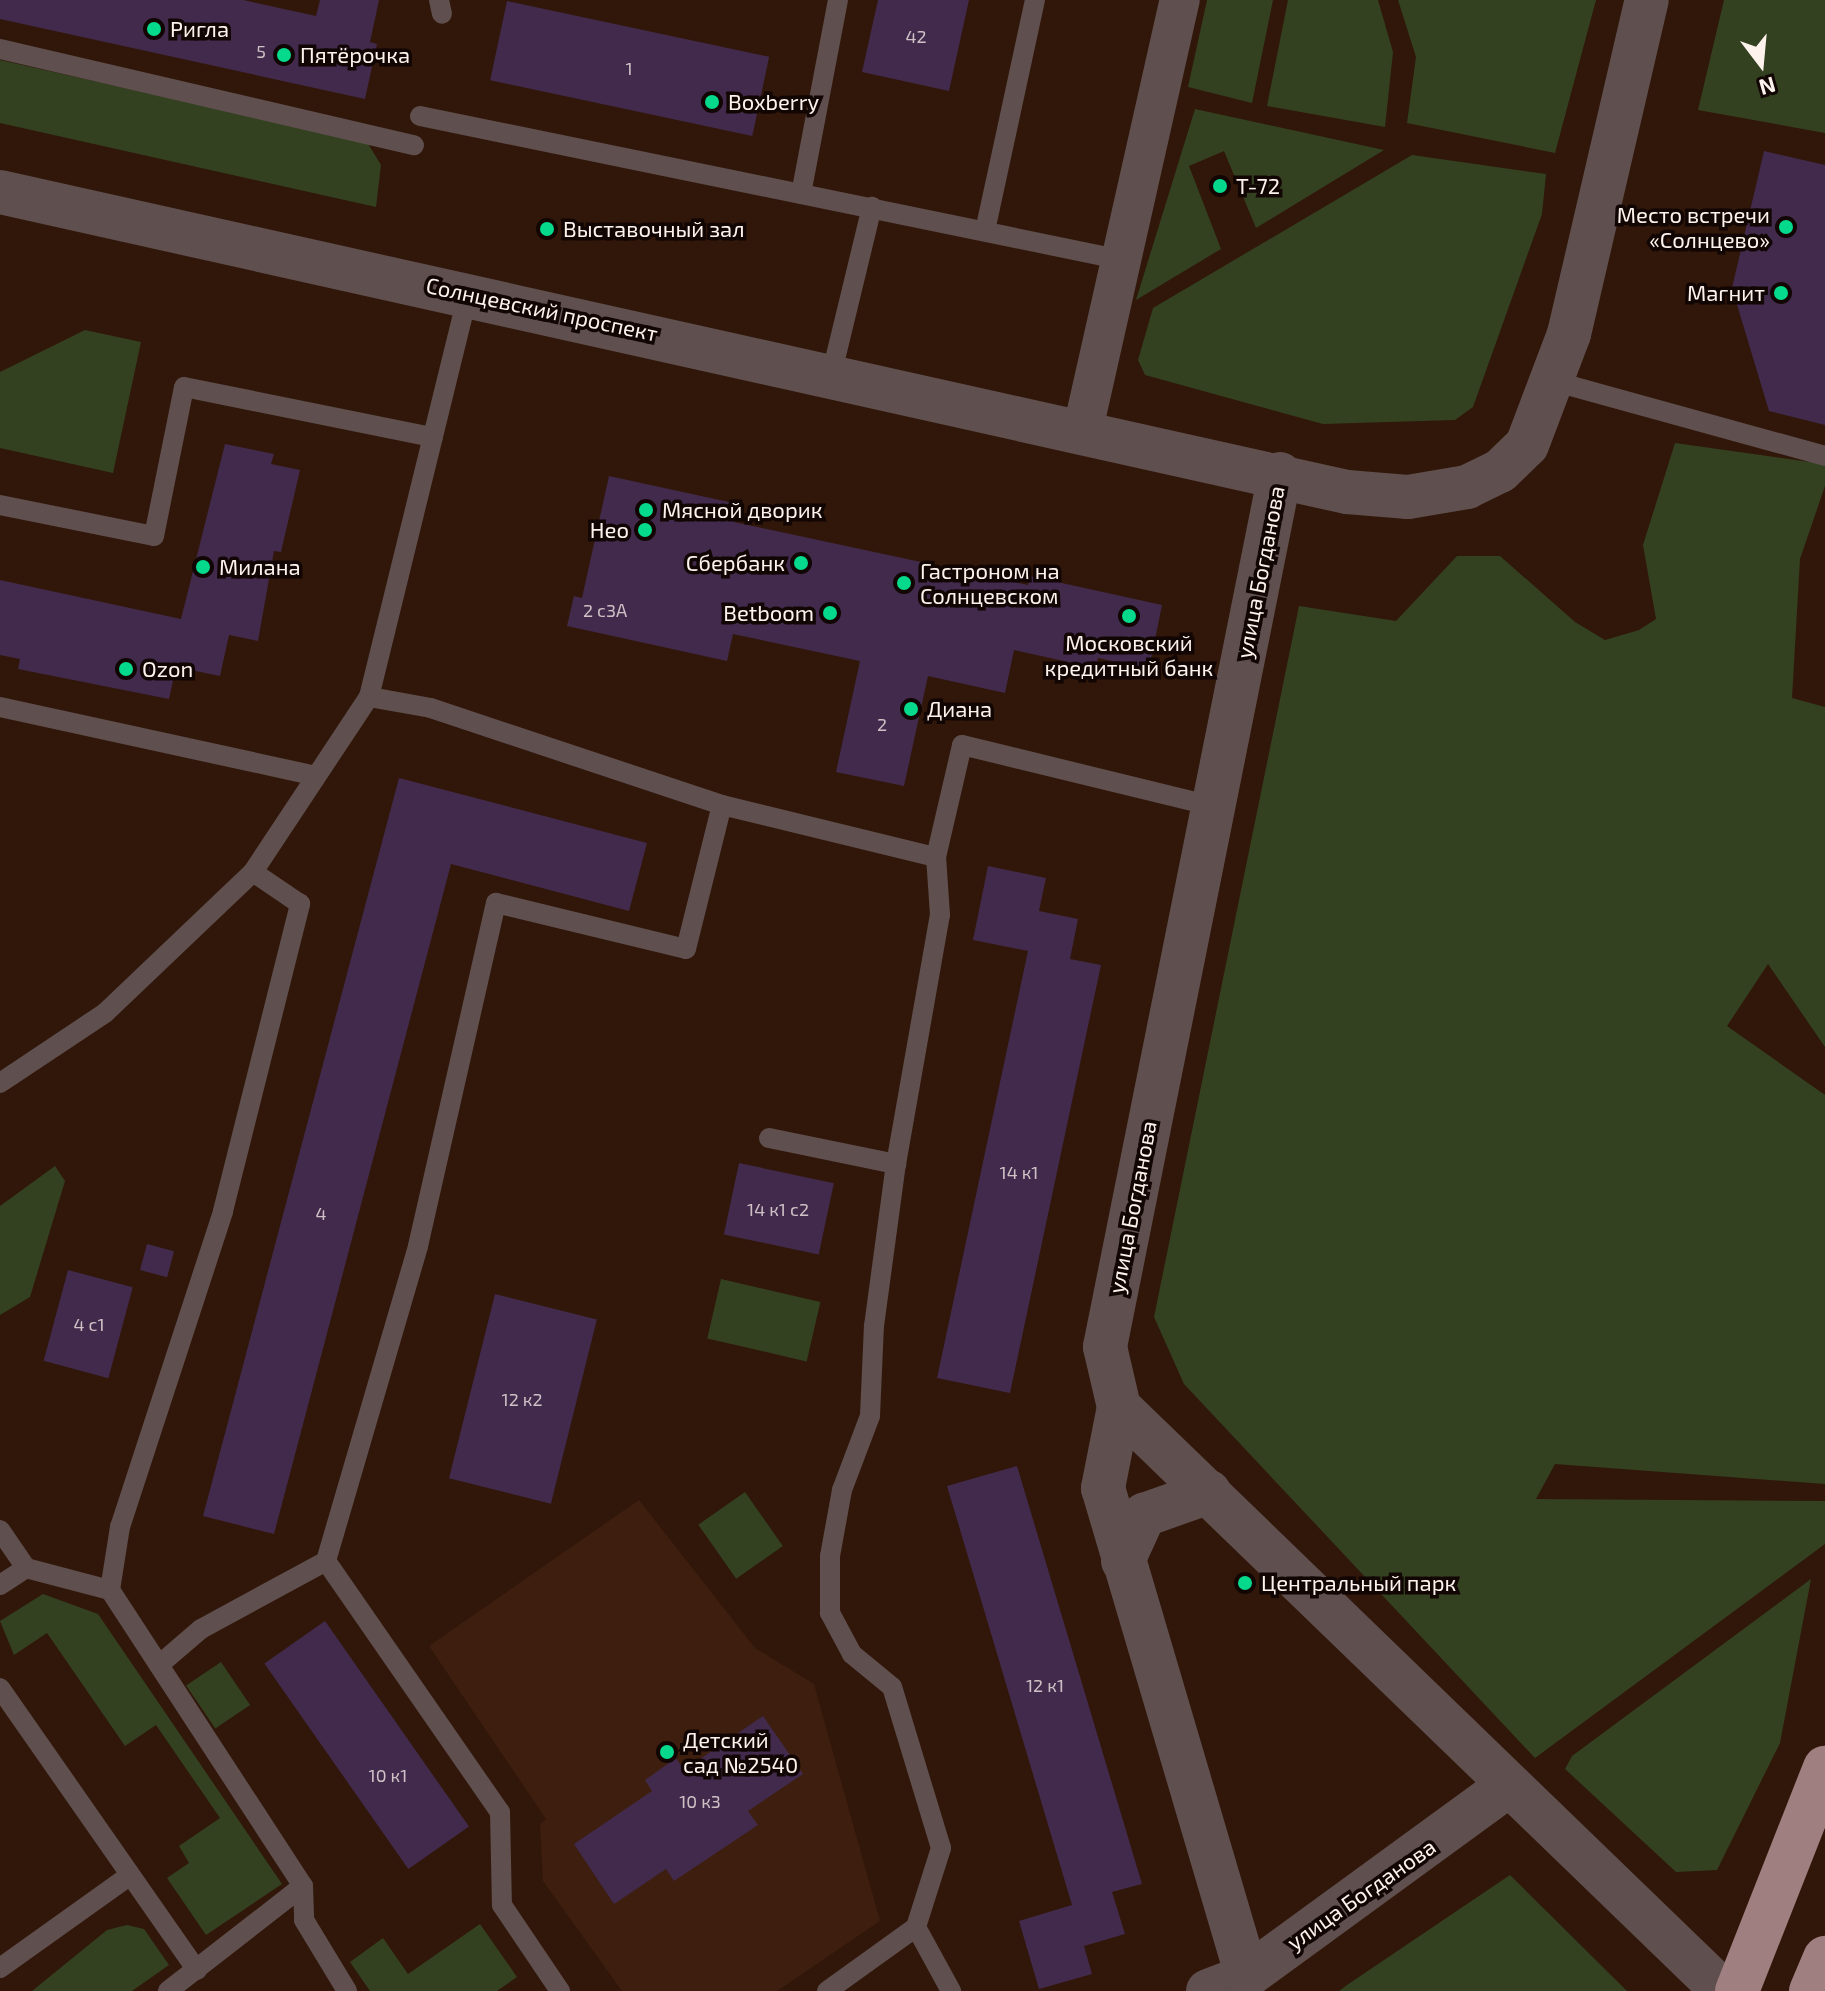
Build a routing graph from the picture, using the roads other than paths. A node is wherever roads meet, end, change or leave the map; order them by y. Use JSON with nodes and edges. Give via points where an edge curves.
{"nodes":[{"id":1,"x":838,"y":0,"type":"edge"},
{"id":2,"x":1035,"y":0,"type":"edge"},
{"id":3,"x":1180,"y":0,"type":"edge"},
{"id":4,"x":1647,"y":0,"type":"edge"},
{"id":5,"x":0,"y":49,"type":"edge"},
{"id":6,"x":420,"y":116,"type":"dead end"},
{"id":7,"x":414,"y":145,"type":"dead end"},
{"id":8,"x":0,"y":192,"type":"edge"},
{"id":9,"x":801,"y":194,"type":"junction"},
{"id":10,"x":872,"y":207,"type":"junction"},
{"id":11,"x":985,"y":231,"type":"junction"},
{"id":12,"x":1118,"y":259,"type":"junction"},
{"id":13,"x":468,"y":294,"type":"junction"},
{"id":14,"x":832,"y":372,"type":"junction"},
{"id":15,"x":1553,"y":381,"type":"junction"},
{"id":16,"x":1083,"y":429,"type":"junction"},
{"id":17,"x":433,"y":437,"type":"junction"},
{"id":18,"x":1825,"y":456,"type":"edge"},
{"id":19,"x":1280,"y":474,"type":"junction"},
{"id":20,"x":0,"y":505,"type":"edge"},
{"id":21,"x":369,"y":697,"type":"junction"},
{"id":22,"x":0,"y":707,"type":"edge"},
{"id":23,"x":313,"y":775,"type":"junction"},
{"id":24,"x":722,"y":805,"type":"junction"},
{"id":25,"x":1209,"y":805,"type":"junction"},
{"id":26,"x":936,"y":857,"type":"junction"},
{"id":27,"x":253,"y":872,"type":"junction"},
{"id":28,"x":0,"y":1083,"type":"edge"},
{"id":29,"x":769,"y":1138,"type":"dead end"},
{"id":30,"x":896,"y":1164,"type":"junction"},
{"id":31,"x":1119,"y":1407,"type":"junction"},
{"id":32,"x":1209,"y":1492,"type":"junction"},
{"id":33,"x":0,"y":1530,"type":"edge"},
{"id":34,"x":326,"y":1561,"type":"junction"},
{"id":35,"x":1123,"y":1561,"type":"junction"},
{"id":36,"x":26,"y":1568,"type":"junction"},
{"id":37,"x":0,"y":1585,"type":"edge"},
{"id":38,"x":110,"y":1590,"type":"junction"},
{"id":39,"x":159,"y":1665,"type":"junction"},
{"id":40,"x":0,"y":1688,"type":"edge"},
{"id":41,"x":1825,"y":1768,"type":"edge"},
{"id":42,"x":1508,"y":1786,"type":"junction"},
{"id":43,"x":129,"y":1876,"type":"junction"},
{"id":44,"x":303,"y":1886,"type":"junction"},
{"id":45,"x":916,"y":1927,"type":"junction"},
{"id":46,"x":1825,"y":1958,"type":"edge"},
{"id":47,"x":0,"y":1968,"type":"edge"},
{"id":48,"x":197,"y":1970,"type":"junction"},
{"id":49,"x":1227,"y":1983,"type":"edge"},
{"id":50,"x":168,"y":1991,"type":"edge"},
{"id":51,"x":347,"y":1991,"type":"edge"},
{"id":52,"x":560,"y":1991,"type":"edge"},
{"id":53,"x":827,"y":1991,"type":"edge"},
{"id":54,"x":951,"y":1991,"type":"edge"},
{"id":55,"x":1723,"y":1991,"type":"edge"},
{"id":56,"x":1737,"y":1991,"type":"edge"},
{"id":57,"x":1811,"y":1991,"type":"edge"}],
"edges":[{"from":1,"to":9,"type":"lane"},
{"from":2,"to":11,"type":"lane"},
{"from":3,"to":12,"type":"street"},
{"from":4,"to":15,"type":"street","name":"улица Богданова"},
{"from":5,"to":7,"type":"lane"},
{"from":6,"to":9,"type":"lane"},
{"from":8,"to":13,"type":"street","name":"Солнцевский проспект"},
{"from":9,"to":10,"type":"lane"},
{"from":10,"to":11,"type":"lane"},
{"from":10,"to":14,"type":"lane"},
{"from":11,"to":12,"type":"lane"},
{"from":12,"to":16,"type":"street"},
{"from":13,"to":14,"type":"street","name":"Солнцевский проспект"},
{"from":13,"to":17,"type":"lane"},
{"from":14,"to":16,"type":"street","name":"Солнцевский проспект"},
{"from":15,"to":18,"type":"lane"},
{"from":15,"to":19,"type":"street","name":"улица Богданова","via":[[1527,445],[1500,471],[1467,487],[1408,497],[1347,492]]},
{"from":16,"to":19,"type":"street","name":"улица Богданова"},
{"from":17,"to":20,"type":"lane","via":[[184,387],[154,536]]},
{"from":17,"to":21,"type":"lane"},
{"from":19,"to":25,"type":"street","name":"улица Богданова"},
{"from":21,"to":23,"type":"lane"},
{"from":21,"to":24,"type":"lane","via":[[431,708]]},
{"from":22,"to":23,"type":"lane"},
{"from":23,"to":27,"type":"lane"},
{"from":24,"to":26,"type":"lane"},
{"from":24,"to":34,"type":"lane","via":[[686,949],[496,903],[418,1246]]},
{"from":25,"to":26,"type":"lane","via":[[962,745]]},
{"from":25,"to":31,"type":"street","name":"улица Богданова","via":[[1105,1347]]},
{"from":26,"to":30,"type":"lane","via":[[940,915]]},
{"from":27,"to":28,"type":"lane","via":[[105,1013]]},
{"from":27,"to":38,"type":"lane","via":[[300,904],[223,1211],[120,1527]]},
{"from":29,"to":30,"type":"lane"},
{"from":30,"to":45,"type":"lane","via":[[874,1326],[870,1416],[842,1490],[830,1556],[830,1613],[852,1654],[892,1687],[941,1848]]},
{"from":31,"to":32,"type":"street"},
{"from":31,"to":35,"type":"street","via":[[1103,1488]]},
{"from":32,"to":35,"type":"street","via":[[1144,1515]]},
{"from":32,"to":42,"type":"street"},
{"from":33,"to":36,"type":"lane"},
{"from":34,"to":39,"type":"lane","via":[[201,1629]]},
{"from":34,"to":52,"type":"lane","via":[[500,1812],[502,1905]]},
{"from":35,"to":49,"type":"street"},
{"from":36,"to":37,"type":"lane"},
{"from":36,"to":38,"type":"lane"},
{"from":38,"to":39,"type":"lane"},
{"from":39,"to":44,"type":"lane"},
{"from":40,"to":43,"type":"lane"},
{"from":41,"to":56,"type":"main road"},
{"from":42,"to":49,"type":"street","name":"улица Богданова"},
{"from":42,"to":55,"type":"street"},
{"from":43,"to":47,"type":"lane"},
{"from":43,"to":48,"type":"lane"},
{"from":44,"to":48,"type":"lane"},
{"from":44,"to":51,"type":"lane","via":[[304,1920]]},
{"from":45,"to":53,"type":"lane"},
{"from":45,"to":54,"type":"lane"},
{"from":46,"to":57,"type":"main road"},
{"from":48,"to":50,"type":"lane"}]}
